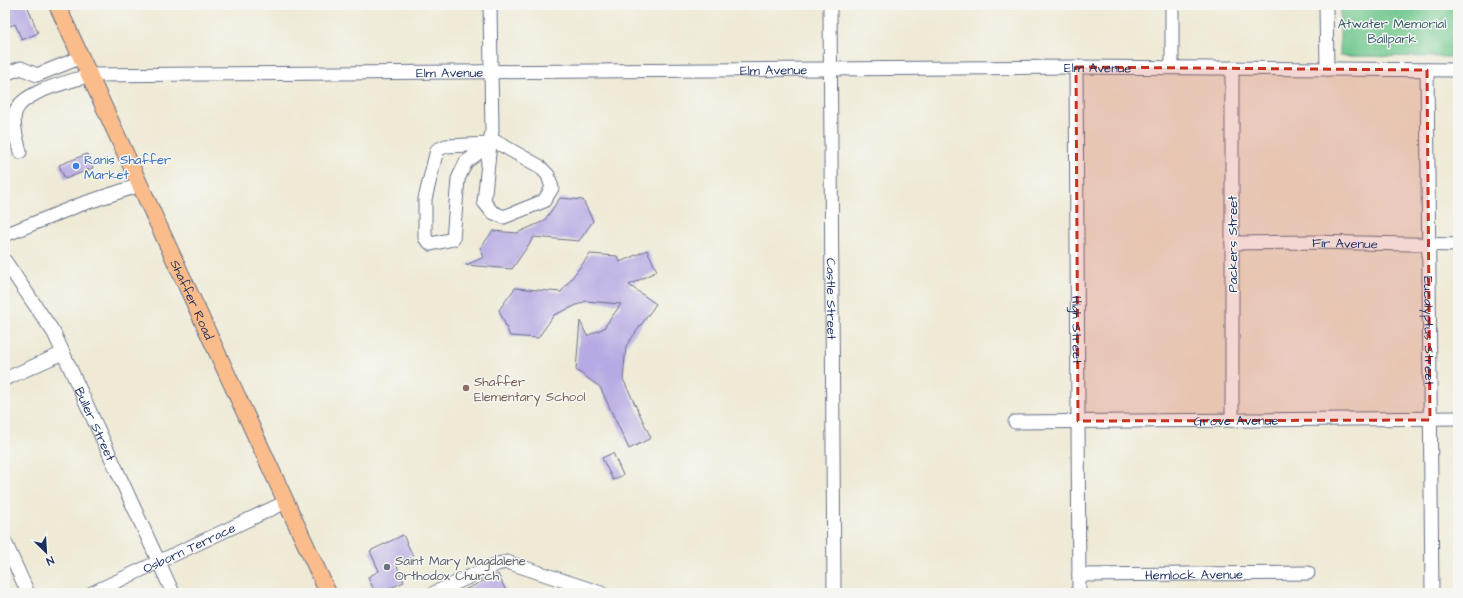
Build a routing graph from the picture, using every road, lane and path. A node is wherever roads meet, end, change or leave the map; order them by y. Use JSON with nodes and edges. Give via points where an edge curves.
{"nodes":[{"id":1,"x":57,"y":5,"type":"edge"},
{"id":2,"x":490,"y":5,"type":"edge"},
{"id":3,"x":830,"y":5,"type":"edge"},
{"id":4,"x":1172,"y":5,"type":"edge"},
{"id":5,"x":1326,"y":5,"type":"edge"},
{"id":6,"x":82,"y":57,"type":"junction"},
{"id":7,"x":1076,"y":67,"type":"junction"},
{"id":8,"x":1172,"y":67,"type":"junction"},
{"id":9,"x":1232,"y":68,"type":"junction"},
{"id":10,"x":830,"y":69,"type":"junction"},
{"id":11,"x":1326,"y":69,"type":"junction"},
{"id":12,"x":1427,"y":70,"type":"junction"},
{"id":13,"x":1458,"y":70,"type":"edge"},
{"id":14,"x":491,"y":72,"type":"junction"},
{"id":15,"x":5,"y":74,"type":"edge"},
{"id":16,"x":90,"y":75,"type":"junction"},
{"id":17,"x":491,"y":138,"type":"junction"},
{"id":18,"x":20,"y":152,"type":"dead end"},
{"id":19,"x":140,"y":185,"type":"junction"},
{"id":20,"x":5,"y":235,"type":"edge"},
{"id":21,"x":1232,"y":243,"type":"junction"},
{"id":22,"x":1429,"y":245,"type":"junction"},
{"id":23,"x":1458,"y":245,"type":"edge"},
{"id":24,"x":5,"y":261,"type":"edge"},
{"id":25,"x":63,"y":353,"type":"junction"},
{"id":26,"x":5,"y":379,"type":"edge"},
{"id":27,"x":1458,"y":418,"type":"edge"},
{"id":28,"x":1078,"y":420,"type":"junction"},
{"id":29,"x":1232,"y":420,"type":"junction"},
{"id":30,"x":1430,"y":420,"type":"junction"},
{"id":31,"x":1015,"y":422,"type":"dead end"},
{"id":32,"x":286,"y":502,"type":"junction"},
{"id":33,"x":5,"y":542,"type":"edge"},
{"id":34,"x":159,"y":562,"type":"junction"},
{"id":35,"x":1308,"y":573,"type":"dead end"},
{"id":36,"x":1079,"y":575,"type":"junction"},
{"id":37,"x":28,"y":593,"type":"edge"},
{"id":38,"x":92,"y":593,"type":"edge"},
{"id":39,"x":173,"y":593,"type":"edge"},
{"id":40,"x":328,"y":593,"type":"edge"},
{"id":41,"x":434,"y":593,"type":"edge"},
{"id":42,"x":601,"y":593,"type":"edge"},
{"id":43,"x":834,"y":593,"type":"edge"},
{"id":44,"x":1080,"y":593,"type":"edge"},
{"id":45,"x":1432,"y":593,"type":"edge"}],
"edges":[{"from":1,"to":6,"type":"main road","name":"Shaffer Road"},
{"from":2,"to":14,"type":"street"},
{"from":3,"to":10,"type":"street","name":"Castle Street"},
{"from":4,"to":8,"type":"street"},
{"from":5,"to":11,"type":"street"},
{"from":6,"to":15,"type":"street","via":[[37,75],[21,68]]},
{"from":6,"to":16,"type":"main road","name":"Shaffer Road"},
{"from":7,"to":8,"type":"street","name":"Elm Avenue"},
{"from":7,"to":10,"type":"street","name":"Elm Avenue"},
{"from":7,"to":28,"type":"street","name":"High Street"},
{"from":8,"to":9,"type":"street","name":"Elm Avenue"},
{"from":9,"to":11,"type":"street","name":"Elm Avenue"},
{"from":9,"to":21,"type":"street","name":"Packers Street"},
{"from":10,"to":14,"type":"street","name":"Elm Avenue"},
{"from":10,"to":43,"type":"street","name":"Castle Street"},
{"from":11,"to":12,"type":"street","name":"Elm Avenue"},
{"from":12,"to":13,"type":"street","name":"Elm Avenue"},
{"from":12,"to":22,"type":"street","name":"Eucalyptus Street"},
{"from":14,"to":16,"type":"street","name":"Elm Avenue"},
{"from":14,"to":17,"type":"street"},
{"from":16,"to":18,"type":"street","name":"Elm Avenue","via":[[28,96],[21,103],[16,112],[15,124]]},
{"from":16,"to":19,"type":"main road","name":"Shaffer Road"},
{"from":17,"to":17,"type":"street","via":[[484,202],[492,212],[504,217],[544,201],[552,188],[548,175],[539,166]]},
{"from":17,"to":17,"type":"street","via":[[437,150],[425,200],[427,242],[431,244],[453,239],[458,179],[466,162]]},
{"from":19,"to":20,"type":"street","via":[[79,205]]},
{"from":19,"to":32,"type":"main road","name":"Shaffer Road"},
{"from":21,"to":22,"type":"street","name":"Fir Avenue"},
{"from":21,"to":29,"type":"street","name":"Packers Street"},
{"from":22,"to":23,"type":"street","name":"Fir Avenue"},
{"from":22,"to":30,"type":"street","name":"Eucalyptus Street"},
{"from":24,"to":25,"type":"street","name":"Buller Street","via":[[54,333]]},
{"from":25,"to":26,"type":"street"},
{"from":25,"to":34,"type":"street","name":"Buller Street"},
{"from":27,"to":30,"type":"street","name":"Grove Avenue"},
{"from":28,"to":29,"type":"street","name":"Grove Avenue"},
{"from":28,"to":31,"type":"street","name":"Grove Avenue"},
{"from":28,"to":36,"type":"street","name":"High Street"},
{"from":29,"to":30,"type":"street","name":"Grove Avenue"},
{"from":30,"to":45,"type":"street","name":"Eucalyptus Street"},
{"from":32,"to":34,"type":"street","name":"Osborn Terrace"},
{"from":32,"to":40,"type":"main road","name":"Shaffer Road"},
{"from":33,"to":37,"type":"street"},
{"from":34,"to":38,"type":"street","name":"Osborn Terrace"},
{"from":34,"to":39,"type":"street","name":"Buller Street"},
{"from":35,"to":36,"type":"street","name":"Hemlock Avenue"},
{"from":36,"to":44,"type":"street","name":"High Street"},
{"from":41,"to":42,"type":"street","via":[[497,564],[507,562]]}]}
